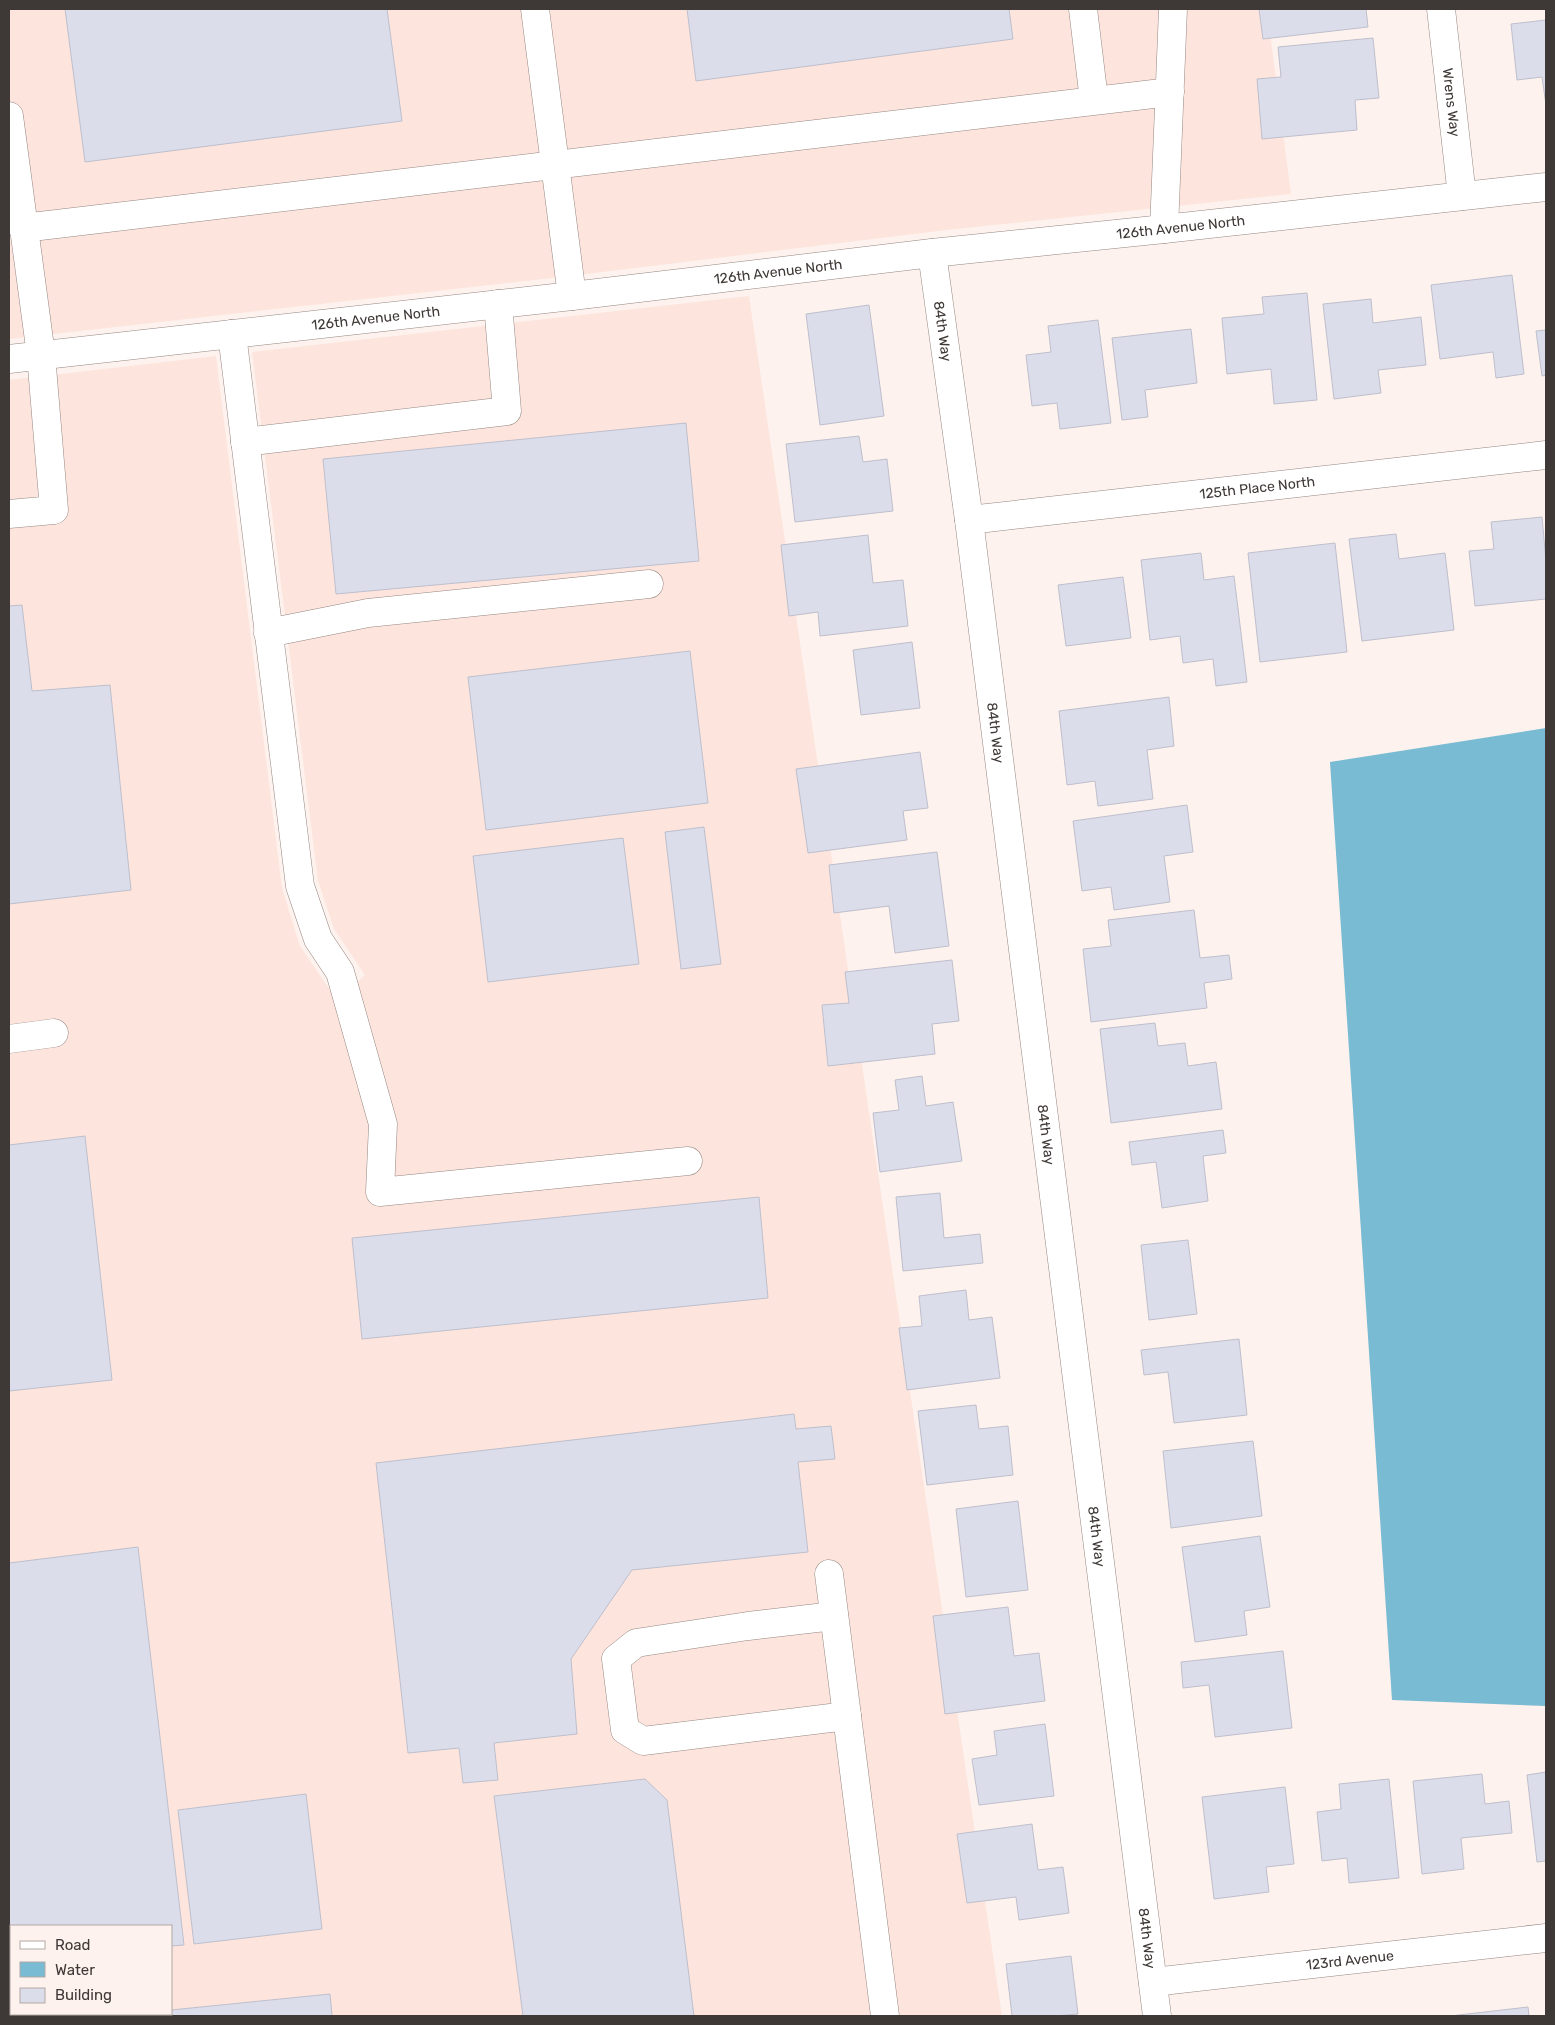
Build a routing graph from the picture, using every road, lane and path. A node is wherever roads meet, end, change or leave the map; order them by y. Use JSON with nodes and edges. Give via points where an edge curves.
{"nodes":[{"id":1,"x":535,"y":9,"type":"edge"},
{"id":2,"x":1083,"y":9,"type":"edge"},
{"id":3,"x":1173,"y":9,"type":"edge"},
{"id":4,"x":1441,"y":9,"type":"edge"},
{"id":5,"x":1170,"y":92,"type":"junction"},
{"id":6,"x":1094,"y":100,"type":"junction"},
{"id":7,"x":9,"y":116,"type":"edge"},
{"id":8,"x":555,"y":165,"type":"junction"},
{"id":9,"x":1546,"y":187,"type":"edge"},
{"id":10,"x":1462,"y":196,"type":"junction"},
{"id":11,"x":23,"y":228,"type":"junction"},
{"id":12,"x":1164,"y":229,"type":"junction"},
{"id":13,"x":932,"y":252,"type":"junction"},
{"id":14,"x":572,"y":296,"type":"junction"},
{"id":15,"x":498,"y":304,"type":"junction"},
{"id":16,"x":232,"y":334,"type":"junction"},
{"id":17,"x":41,"y":356,"type":"junction"},
{"id":18,"x":9,"y":359,"type":"edge"},
{"id":19,"x":245,"y":442,"type":"junction"},
{"id":20,"x":1546,"y":455,"type":"edge"},
{"id":21,"x":9,"y":514,"type":"edge"},
{"id":22,"x":969,"y":520,"type":"junction"},
{"id":23,"x":649,"y":584,"type":"dead end"},
{"id":24,"x":268,"y":633,"type":"junction"},
{"id":25,"x":54,"y":1033,"type":"dead end"},
{"id":26,"x":9,"y":1039,"type":"edge"},
{"id":27,"x":688,"y":1161,"type":"dead end"},
{"id":28,"x":829,"y":1574,"type":"dead end"},
{"id":29,"x":834,"y":1616,"type":"junction"},
{"id":30,"x":847,"y":1716,"type":"junction"},
{"id":31,"x":1546,"y":1938,"type":"edge"},
{"id":32,"x":1153,"y":1982,"type":"junction"},
{"id":33,"x":885,"y":2016,"type":"edge"},
{"id":34,"x":1157,"y":2016,"type":"edge"}],
"edges":[{"from":1,"to":8,"type":"street"},
{"from":2,"to":6,"type":"street"},
{"from":3,"to":5,"type":"street"},
{"from":4,"to":10,"type":"street","name":"Wrens Way"},
{"from":5,"to":6,"type":"street"},
{"from":5,"to":12,"type":"street"},
{"from":6,"to":8,"type":"street"},
{"from":7,"to":11,"type":"street"},
{"from":8,"to":11,"type":"street"},
{"from":8,"to":14,"type":"street"},
{"from":9,"to":10,"type":"street","name":"126th Avenue North"},
{"from":10,"to":12,"type":"street","name":"126th Avenue North"},
{"from":11,"to":17,"type":"street"},
{"from":12,"to":13,"type":"street","name":"126th Avenue North"},
{"from":13,"to":14,"type":"street","name":"126th Avenue North"},
{"from":13,"to":22,"type":"street","name":"84th Way"},
{"from":14,"to":15,"type":"street","name":"126th Avenue North"},
{"from":15,"to":16,"type":"street","name":"126th Avenue North"},
{"from":15,"to":19,"type":"street","via":[[507,411]]},
{"from":16,"to":17,"type":"street","name":"126th Avenue North"},
{"from":16,"to":19,"type":"street"},
{"from":17,"to":18,"type":"street","name":"126th Avenue North"},
{"from":17,"to":21,"type":"street","via":[[54,510]]},
{"from":19,"to":24,"type":"street"},
{"from":20,"to":22,"type":"street","name":"125th Place North"},
{"from":22,"to":32,"type":"street","name":"84th Way"},
{"from":23,"to":24,"type":"street","via":[[368,613]]},
{"from":24,"to":27,"type":"street","via":[[300,886],[318,939],[340,972],[383,1124],[380,1192]]},
{"from":25,"to":26,"type":"street"},
{"from":28,"to":29,"type":"street"},
{"from":29,"to":30,"type":"street"},
{"from":29,"to":30,"type":"street","via":[[636,1643],[616,1659],[625,1730],[643,1741]]},
{"from":30,"to":33,"type":"street"},
{"from":31,"to":32,"type":"street","name":"123rd Avenue"},
{"from":32,"to":34,"type":"street","name":"84th Way"}]}
